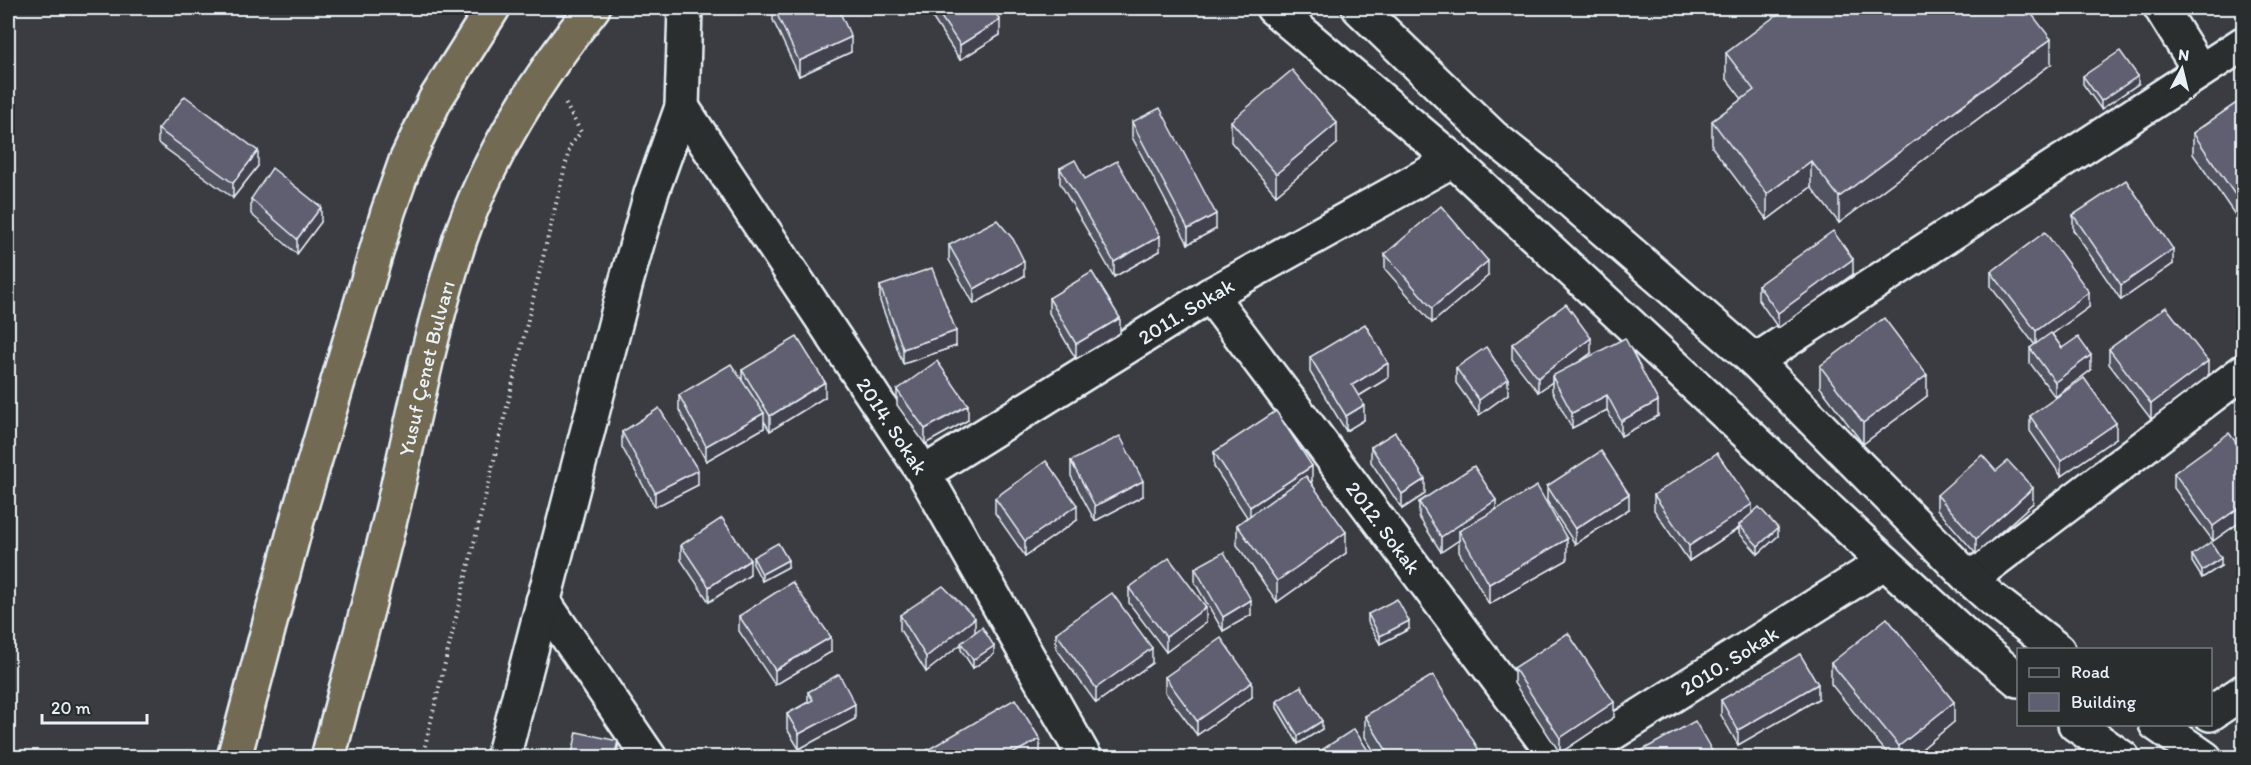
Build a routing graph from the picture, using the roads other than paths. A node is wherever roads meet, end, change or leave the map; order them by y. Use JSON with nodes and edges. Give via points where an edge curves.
{"nodes":[{"id":1,"x":494,"y":8,"type":"edge"},
{"id":2,"x":593,"y":8,"type":"edge"},
{"id":3,"x":685,"y":8,"type":"edge"},
{"id":4,"x":1273,"y":8,"type":"edge"},
{"id":5,"x":1359,"y":8,"type":"edge"},
{"id":6,"x":2161,"y":8,"type":"edge"},
{"id":7,"x":2244,"y":43,"type":"edge"},
{"id":8,"x":2200,"y":71,"type":"junction"},
{"id":9,"x":682,"y":107,"type":"junction"},
{"id":10,"x":1453,"y":160,"type":"junction"},
{"id":11,"x":1210,"y":296,"type":"junction"},
{"id":12,"x":1755,"y":361,"type":"junction"},
{"id":13,"x":2244,"y":371,"type":"edge"},
{"id":14,"x":924,"y":473,"type":"junction"},
{"id":15,"x":1885,"y":562,"type":"junction"},
{"id":16,"x":1970,"y":579,"type":"junction"},
{"id":17,"x":543,"y":601,"type":"junction"},
{"id":18,"x":2055,"y":648,"type":"edge"},
{"id":19,"x":2017,"y":678,"type":"edge"},
{"id":20,"x":2244,"y":691,"type":"edge"},
{"id":21,"x":2212,"y":713,"type":"edge"},
{"id":22,"x":2175,"y":729,"type":"edge"},
{"id":23,"x":234,"y":758,"type":"edge"},
{"id":24,"x":328,"y":758,"type":"edge"},
{"id":25,"x":503,"y":758,"type":"edge"},
{"id":26,"x":650,"y":758,"type":"edge"},
{"id":27,"x":1085,"y":758,"type":"edge"},
{"id":28,"x":1557,"y":758,"type":"edge"},
{"id":29,"x":1573,"y":758,"type":"edge"},
{"id":30,"x":2205,"y":758,"type":"edge"}],
"edges":[{"from":1,"to":23,"type":"highway","via":[[435,100],[406,161],[388,212],[298,517]]},
{"from":2,"to":24,"type":"highway","name":"Yusuf Çenet Bulvarı","via":[[547,70],[487,173],[461,237],[438,313]]},
{"from":3,"to":9,"type":"street"},
{"from":4,"to":10,"type":"street"},
{"from":5,"to":12,"type":"street","via":[[1493,137]]},
{"from":6,"to":8,"type":"street"},
{"from":7,"to":8,"type":"street"},
{"from":8,"to":12,"type":"street"},
{"from":9,"to":14,"type":"street","name":"2014. Sokak"},
{"from":9,"to":17,"type":"street","via":[[651,194],[625,286]]},
{"from":10,"to":11,"type":"street","name":"2011. Sokak"},
{"from":10,"to":15,"type":"street"},
{"from":11,"to":14,"type":"street","name":"2011. Sokak"},
{"from":11,"to":28,"type":"street","name":"2012. Sokak"},
{"from":12,"to":16,"type":"street"},
{"from":13,"to":16,"type":"street"},
{"from":14,"to":27,"type":"street","name":"2014. Sokak"},
{"from":15,"to":19,"type":"street"},
{"from":15,"to":29,"type":"street","name":"2010. Sokak"},
{"from":16,"to":18,"type":"street"},
{"from":17,"to":25,"type":"street"},
{"from":17,"to":26,"type":"street"},
{"from":20,"to":21,"type":"street"},
{"from":22,"to":30,"type":"street"}]}
